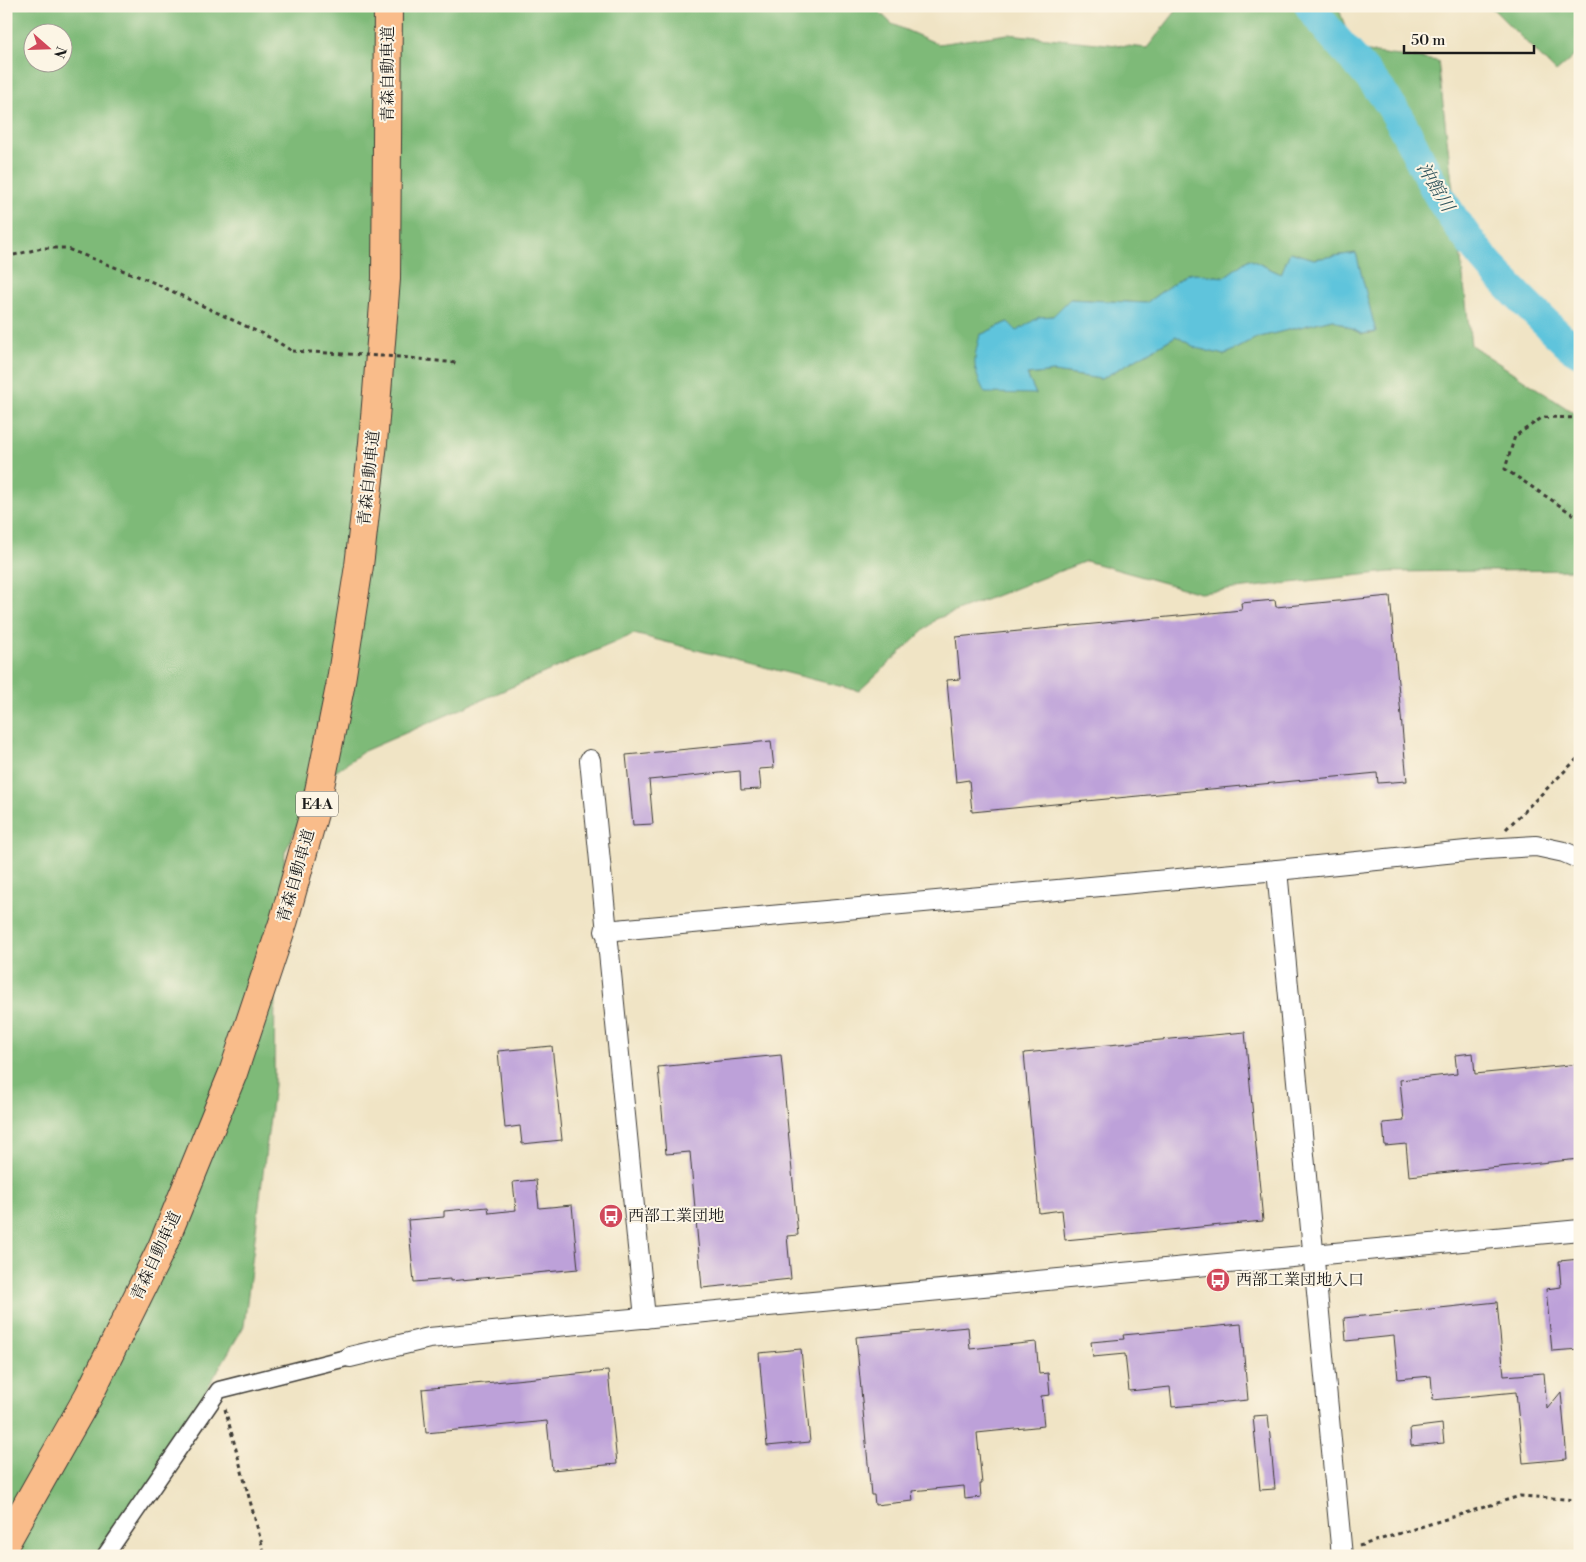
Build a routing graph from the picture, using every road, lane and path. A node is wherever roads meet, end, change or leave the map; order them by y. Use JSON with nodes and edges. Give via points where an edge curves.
{"nodes":[{"id":1,"x":388,"y":6,"type":"edge"},
{"id":2,"x":6,"y":257,"type":"edge"},
{"id":3,"x":456,"y":363,"type":"dead end"},
{"id":4,"x":1580,"y":418,"type":"edge"},
{"id":5,"x":1580,"y":519,"type":"edge"},
{"id":6,"x":1580,"y":756,"type":"edge"},
{"id":7,"x":590,"y":760,"type":"dead end"},
{"id":8,"x":1486,"y":849,"type":"junction"},
{"id":9,"x":1580,"y":859,"type":"edge"},
{"id":10,"x":1278,"y":870,"type":"junction"},
{"id":11,"x":605,"y":931,"type":"junction"},
{"id":12,"x":1580,"y":1230,"type":"edge"},
{"id":13,"x":1314,"y":1256,"type":"junction"},
{"id":14,"x":645,"y":1318,"type":"junction"},
{"id":15,"x":350,"y":1357,"type":"joint"},
{"id":16,"x":219,"y":1390,"type":"junction"},
{"id":17,"x":1580,"y":1500,"type":"edge"},
{"id":18,"x":6,"y":1542,"type":"edge"},
{"id":19,"x":1342,"y":1554,"type":"edge"},
{"id":20,"x":105,"y":1556,"type":"edge"},
{"id":21,"x":265,"y":1556,"type":"edge"}],
"edges":[{"from":1,"to":18,"type":"highway","name":"青森自動車道","number":"E4A","via":[[386,279],[373,443],[358,576],[316,806],[284,920],[233,1073],[162,1247],[89,1395]]},
{"from":2,"to":3,"type":"path","bridge":true,"via":[[42,248],[65,248],[148,280],[292,351]]},
{"from":4,"to":5,"type":"path","via":[[1542,417],[1515,436],[1505,469]]},
{"from":6,"to":8,"type":"path"},
{"from":7,"to":11,"type":"street"},
{"from":8,"to":9,"type":"street","via":[[1536,846]]},
{"from":8,"to":10,"type":"street"},
{"from":10,"to":11,"type":"street"},
{"from":10,"to":13,"type":"street"},
{"from":11,"to":14,"type":"street"},
{"from":12,"to":13,"type":"street"},
{"from":13,"to":14,"type":"street"},
{"from":13,"to":19,"type":"street"},
{"from":14,"to":15,"type":"street","via":[[429,1338]]},
{"from":15,"to":16,"type":"street"},
{"from":16,"to":20,"type":"street"},
{"from":16,"to":21,"type":"path"},
{"from":17,"to":19,"type":"path","via":[[1520,1496]]}]}
